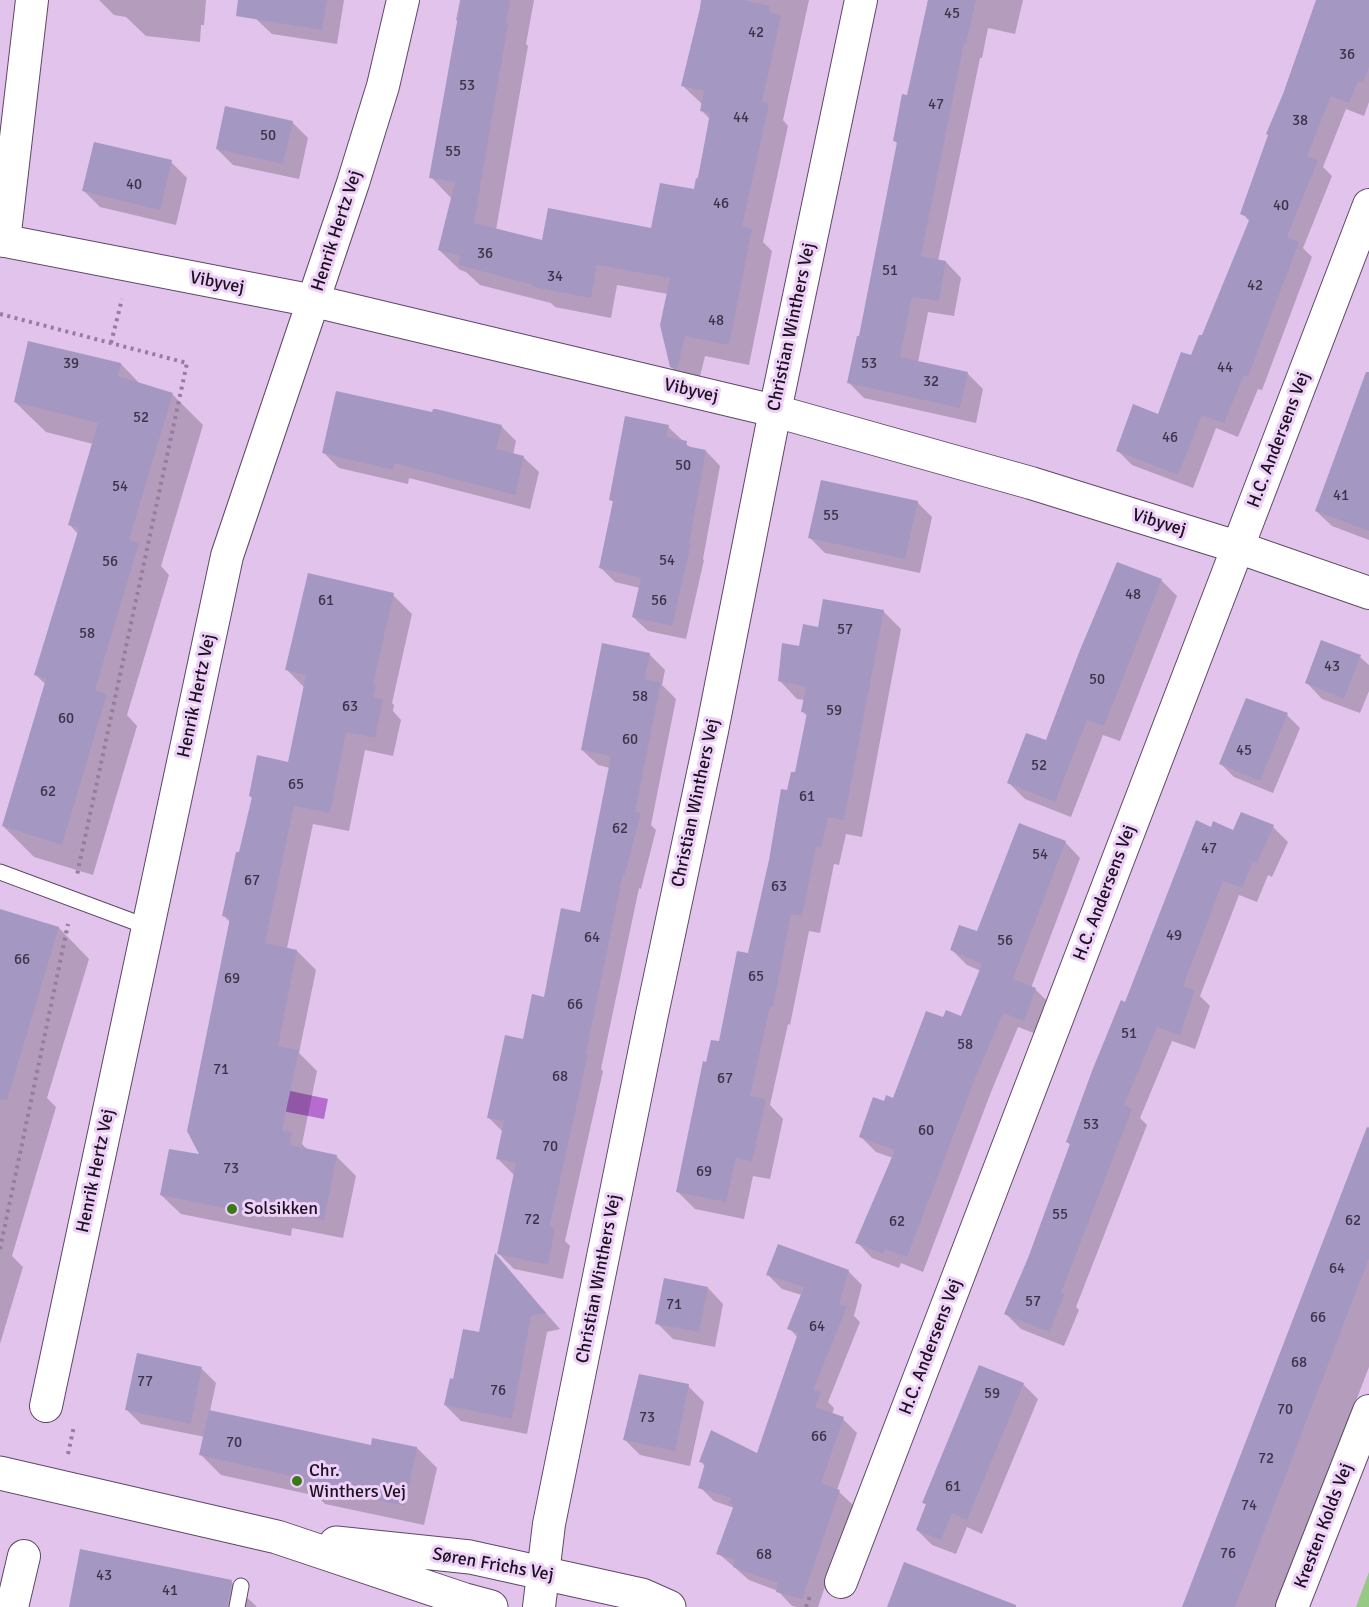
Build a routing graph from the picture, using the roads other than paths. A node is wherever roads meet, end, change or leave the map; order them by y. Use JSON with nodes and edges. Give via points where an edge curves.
{"nodes":[{"id":1,"x":32,"y":0,"type":"edge"},
{"id":2,"x":403,"y":0,"type":"edge"},
{"id":3,"x":861,"y":0,"type":"edge"},
{"id":4,"x":1369,"y":205,"type":"edge"},
{"id":5,"x":2,"y":241,"type":"edge"},
{"id":6,"x":314,"y":302,"type":"junction"},
{"id":7,"x":774,"y":411,"type":"junction"},
{"id":8,"x":1237,"y":547,"type":"junction"},
{"id":9,"x":1369,"y":593,"type":"edge"},
{"id":10,"x":0,"y":872,"type":"edge"},
{"id":11,"x":148,"y":927,"type":"junction"},
{"id":12,"x":46,"y":1406,"type":"road end"},
{"id":13,"x":1369,"y":1411,"type":"edge"},
{"id":14,"x":0,"y":1473,"type":"edge"},
{"id":15,"x":277,"y":1537,"type":"junction"},
{"id":16,"x":24,"y":1556,"type":"dead end"},
{"id":17,"x":543,"y":1573,"type":"junction"},
{"id":18,"x":841,"y":1582,"type":"dead end"},
{"id":19,"x":241,"y":1586,"type":"dead end"},
{"id":20,"x":12,"y":1607,"type":"edge"},
{"id":21,"x":237,"y":1607,"type":"edge"},
{"id":22,"x":491,"y":1607,"type":"edge"},
{"id":23,"x":539,"y":1607,"type":"edge"},
{"id":24,"x":669,"y":1607,"type":"edge"},
{"id":25,"x":1292,"y":1607,"type":"edge"}],
"edges":[{"from":1,"to":5,"type":"street"},
{"from":2,"to":6,"type":"street","name":"Henrik Hertz Vej","via":[[383,86]]},
{"from":3,"to":7,"type":"street","name":"Christian Winthers Vej"},
{"from":4,"to":8,"type":"street","name":"H.C. Andersens Vej"},
{"from":5,"to":6,"type":"street","name":"Vibyvej"},
{"from":6,"to":7,"type":"street","name":"Vibyvej"},
{"from":6,"to":11,"type":"street","name":"Henrik Hertz Vej","via":[[227,556]]},
{"from":7,"to":8,"type":"street","name":"Vibyvej","via":[[1031,483]]},
{"from":7,"to":17,"type":"street","name":"Christian Winthers Vej","via":[[550,1518]]},
{"from":8,"to":9,"type":"street","name":"Vibyvej"},
{"from":8,"to":18,"type":"street","name":"H.C. Andersens Vej"},
{"from":10,"to":11,"type":"lane"},
{"from":11,"to":12,"type":"street","name":"Henrik Hertz Vej"},
{"from":13,"to":25,"type":"street","name":"Kresten Kolds Vej"},
{"from":14,"to":15,"type":"street","name":"Søren Frichs Vej"},
{"from":15,"to":17,"type":"street","name":"Søren Frichs Vej","via":[[470,1557]]},
{"from":15,"to":22,"type":"street","name":"Søren Frichs Vej"},
{"from":16,"to":20,"type":"street"},
{"from":17,"to":23,"type":"street","name":"Christian Winthers Vej"},
{"from":17,"to":24,"type":"street","name":"Søren Frichs Vej","via":[[642,1595]]},
{"from":19,"to":21,"type":"lane"}]}
